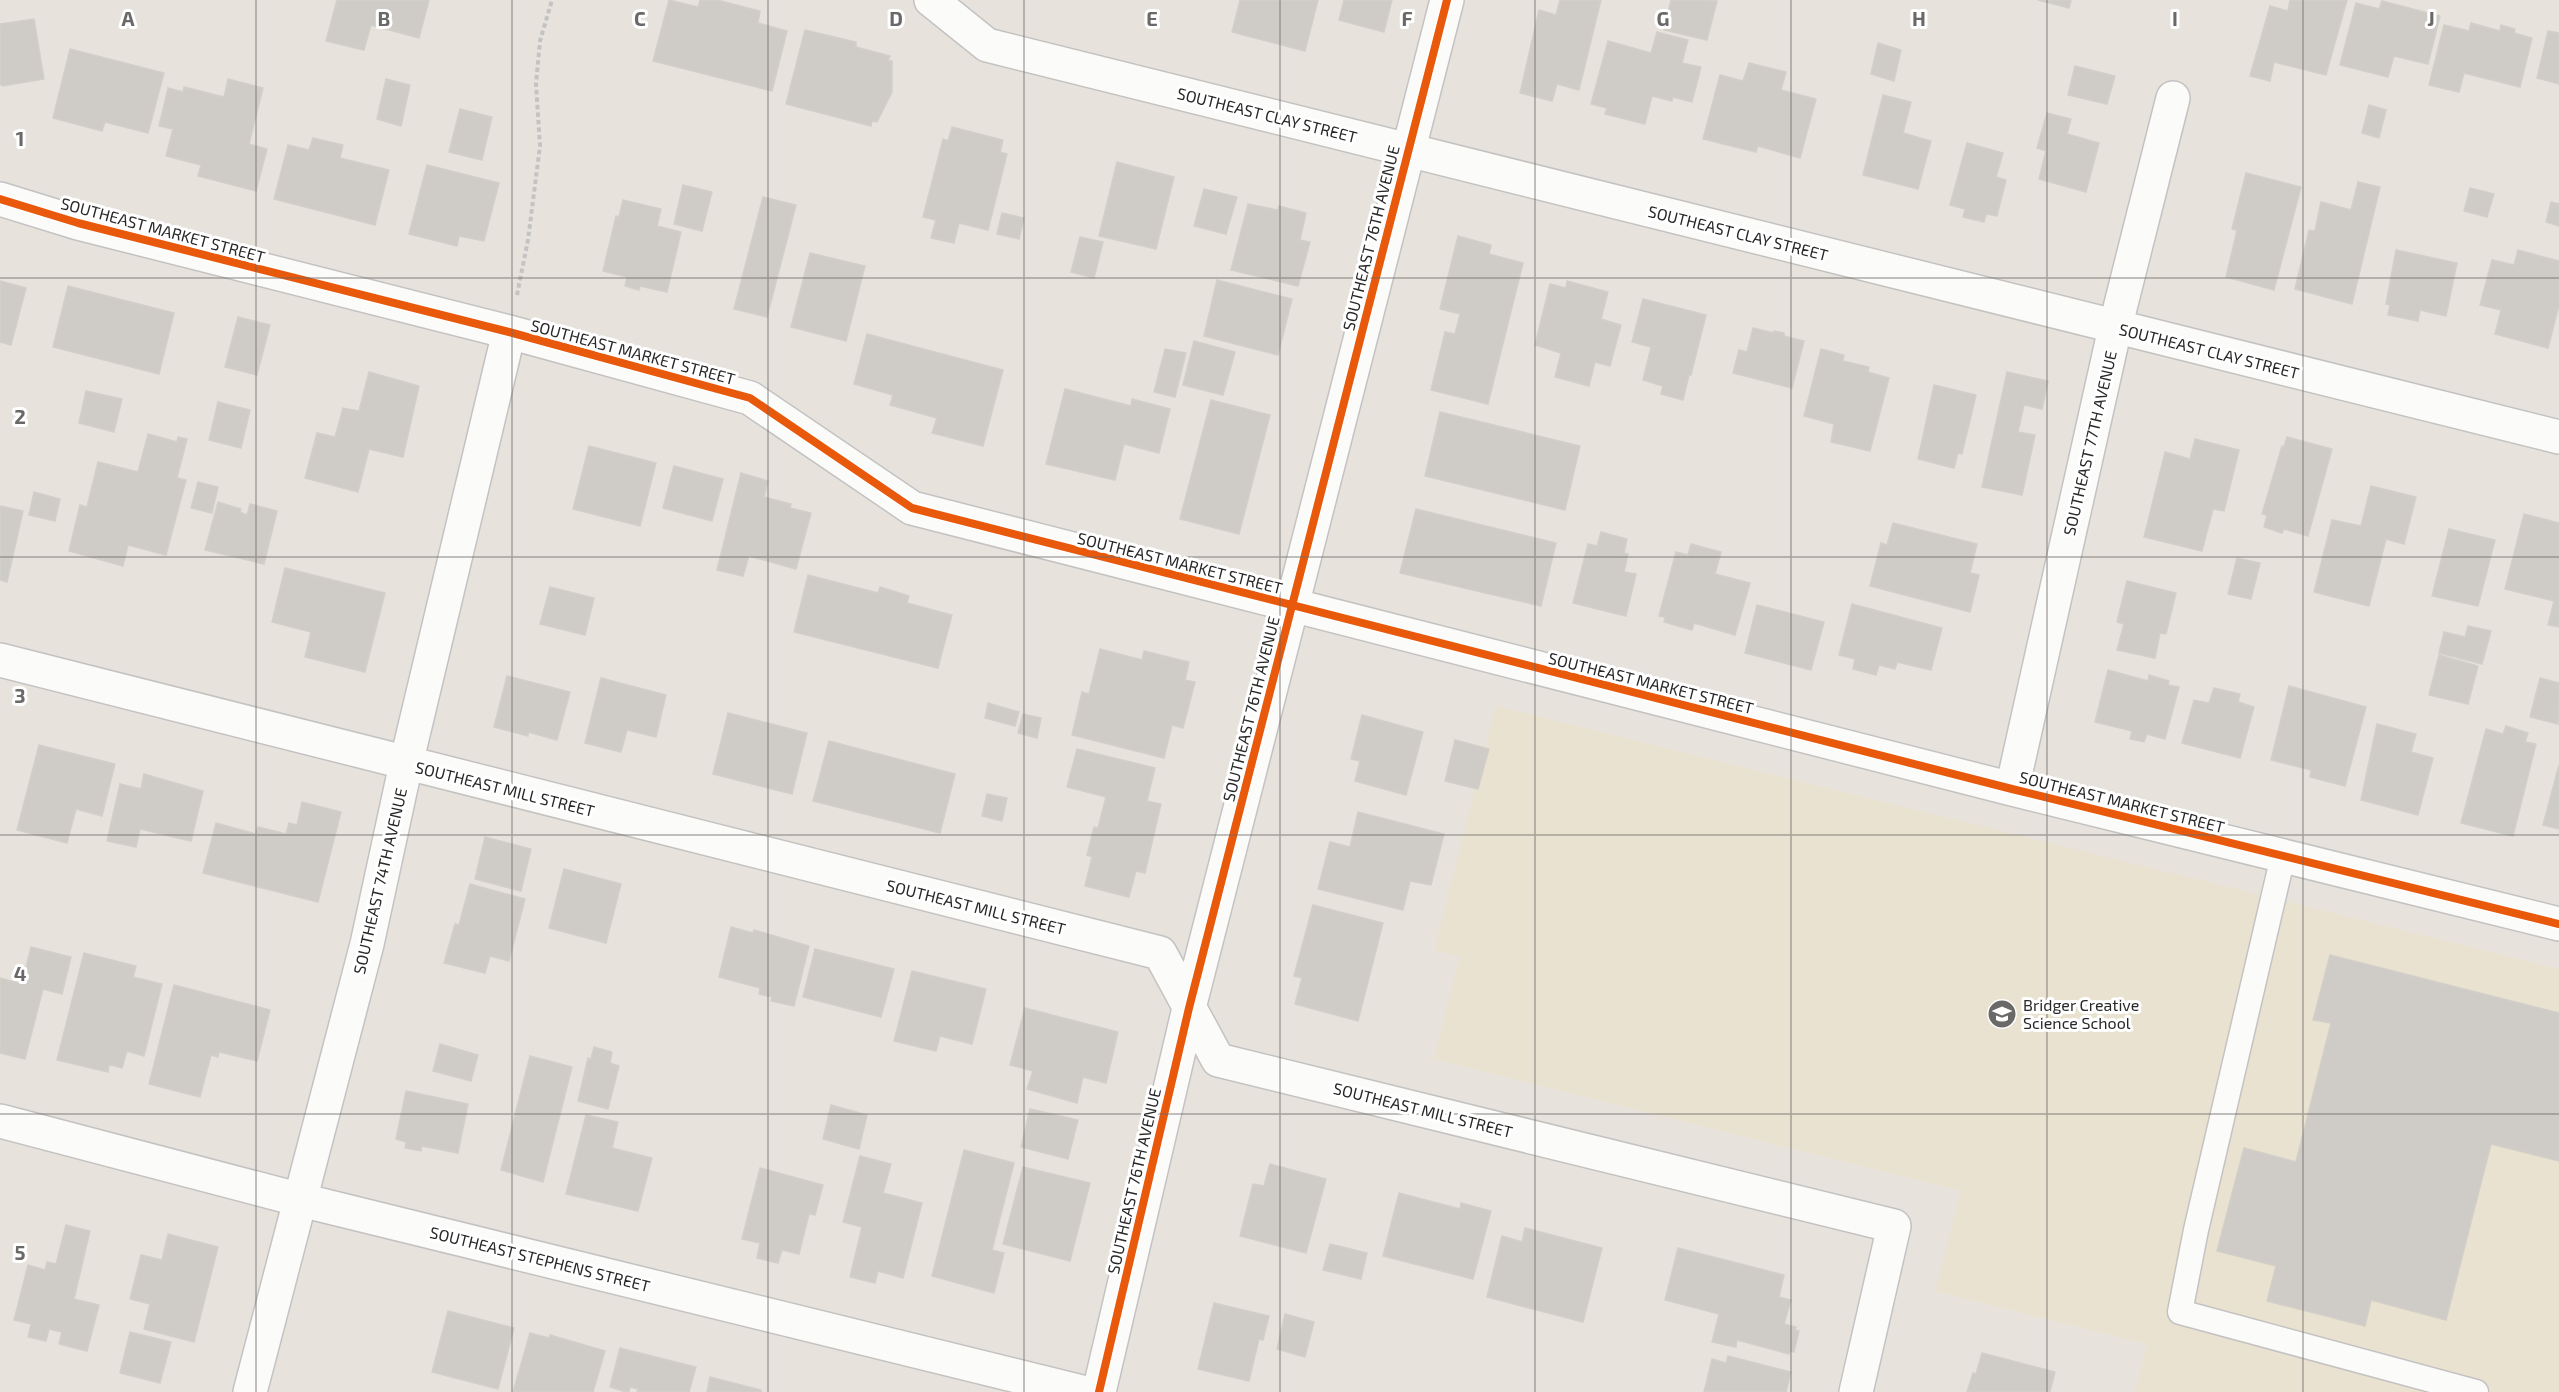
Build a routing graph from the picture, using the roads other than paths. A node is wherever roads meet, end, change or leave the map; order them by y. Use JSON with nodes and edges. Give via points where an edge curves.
{"nodes":[{"id":1,"x":931,"y":0,"type":"edge"},
{"id":2,"x":1447,"y":0,"type":"edge"},
{"id":3,"x":2173,"y":98,"type":"dead end"},
{"id":4,"x":1408,"y":150,"type":"junction"},
{"id":5,"x":0,"y":199,"type":"edge"},
{"id":6,"x":2115,"y":328,"type":"junction"},
{"id":7,"x":509,"y":332,"type":"junction"},
{"id":8,"x":2559,"y":437,"type":"edge"},
{"id":9,"x":1291,"y":605,"type":"junction"},
{"id":10,"x":0,"y":660,"type":"edge"},
{"id":11,"x":406,"y":764,"type":"junction"},
{"id":12,"x":2012,"y":789,"type":"junction"},
{"id":13,"x":2283,"y":856,"type":"junction"},
{"id":14,"x":2559,"y":924,"type":"edge"},
{"id":15,"x":1188,"y":1008,"type":"junction"},
{"id":16,"x":0,"y":1121,"type":"edge"},
{"id":17,"x":301,"y":1200,"type":"junction"},
{"id":18,"x":250,"y":1392,"type":"edge"},
{"id":19,"x":1082,"y":1392,"type":"edge"},
{"id":20,"x":1100,"y":1392,"type":"edge"},
{"id":21,"x":1856,"y":1392,"type":"edge"},
{"id":22,"x":2476,"y":1392,"type":"edge"}],
"edges":[{"from":1,"to":4,"type":"street","name":"SOUTHEAST CLAY STREET","via":[[987,45]]},
{"from":2,"to":4,"type":"street","name":"SOUTHEAST 76TH AVENUE"},
{"from":3,"to":6,"type":"street","name":"SOUTHEAST 77TH AVENUE"},
{"from":4,"to":6,"type":"street","name":"SOUTHEAST CLAY STREET"},
{"from":4,"to":9,"type":"street","name":"SOUTHEAST 76TH AVENUE"},
{"from":5,"to":7,"type":"street","name":"SOUTHEAST MARKET STREET","via":[[78,223]]},
{"from":6,"to":8,"type":"street","name":"SOUTHEAST CLAY STREET"},
{"from":6,"to":12,"type":"street","name":"SOUTHEAST 77TH AVENUE"},
{"from":7,"to":9,"type":"street","name":"SOUTHEAST MARKET STREET","via":[[750,398],[912,508]]},
{"from":7,"to":11,"type":"street","name":"SOUTHEAST 74TH AVENUE"},
{"from":9,"to":12,"type":"street","name":"SOUTHEAST MARKET STREET"},
{"from":9,"to":15,"type":"street","name":"SOUTHEAST 76TH AVENUE"},
{"from":10,"to":11,"type":"street","name":"SOUTHEAST MILL STREET"},
{"from":11,"to":15,"type":"street","name":"SOUTHEAST MILL STREET","via":[[1160,953]]},
{"from":11,"to":17,"type":"street","name":"SOUTHEAST 74TH AVENUE","via":[[367,945]]},
{"from":12,"to":13,"type":"street","name":"SOUTHEAST MARKET STREET"},
{"from":13,"to":14,"type":"street","name":"SOUTHEAST MARKET STREET"},
{"from":13,"to":22,"type":"lane","via":[[2180,1312]]},
{"from":15,"to":20,"type":"street","name":"SOUTHEAST 76TH AVENUE"},
{"from":15,"to":21,"type":"street","name":"SOUTHEAST MILL STREET","via":[[1218,1060],[1894,1226]]},
{"from":16,"to":17,"type":"street","name":"SOUTHEAST STEPHENS STREET"},
{"from":17,"to":18,"type":"street","name":"SOUTHEAST 74TH AVENUE"},
{"from":17,"to":19,"type":"street","name":"SOUTHEAST STEPHENS STREET"}]}
